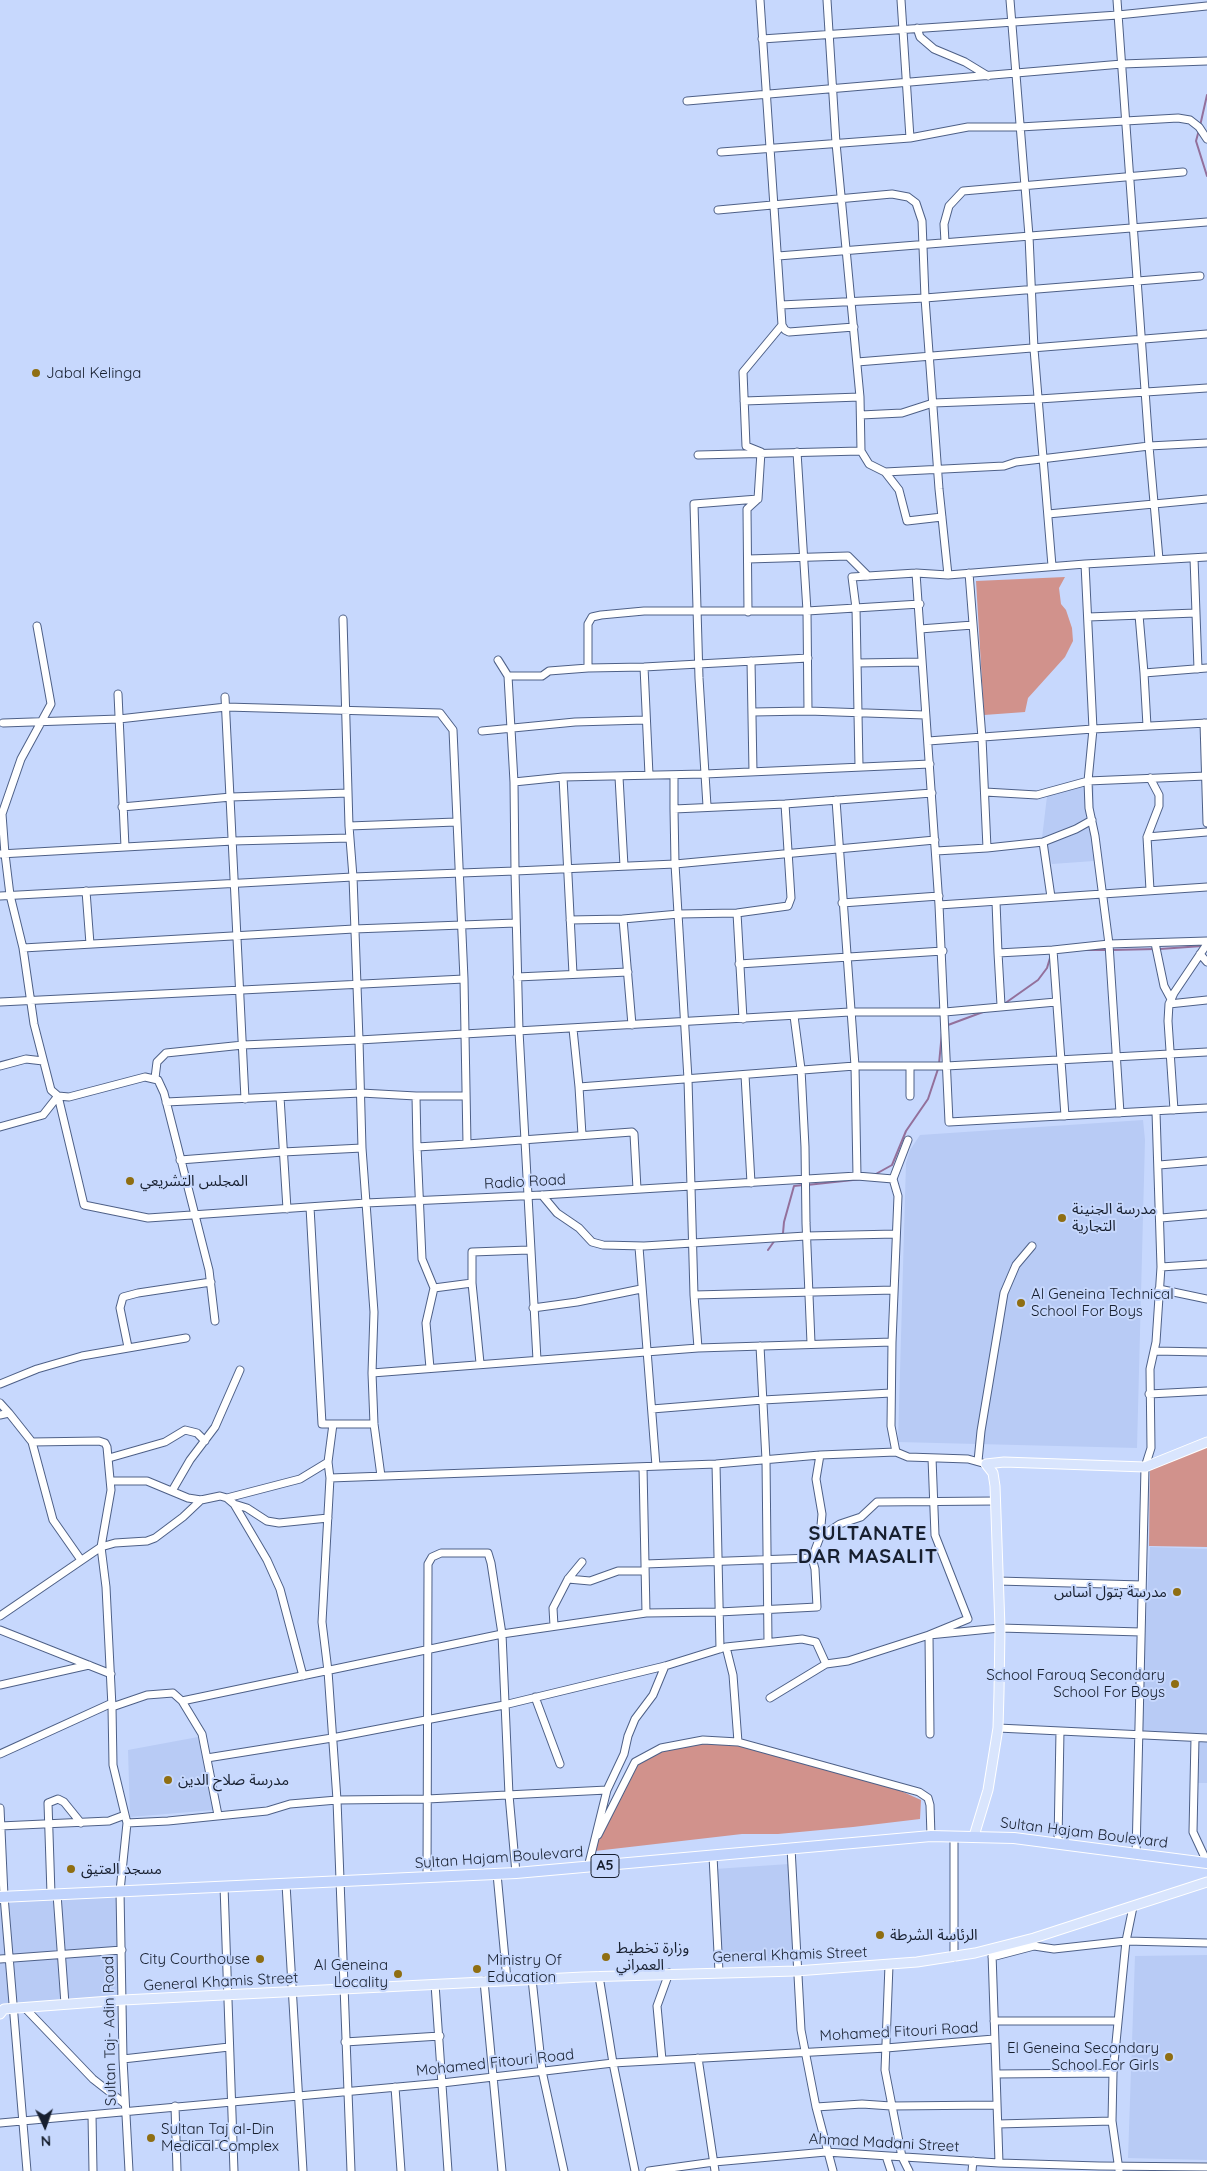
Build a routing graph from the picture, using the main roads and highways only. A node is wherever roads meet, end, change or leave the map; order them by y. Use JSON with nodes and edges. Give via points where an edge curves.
{"nodes":[{"id":1,"x":1207,"y":1442,"type":"edge"},
{"id":2,"x":974,"y":1836,"type":"junction"},
{"id":3,"x":1207,"y":1863,"type":"edge"},
{"id":4,"x":1207,"y":1882,"type":"edge"},
{"id":5,"x":2,"y":1897,"type":"edge"},
{"id":6,"x":4,"y":2010,"type":"edge"}],
"edges":[{"from":1,"to":2,"type":"main road","via":[[1145,1467],[982,1463],[993,1474],[996,1501],[1000,1628],[998,1728],[988,1790]]},
{"from":2,"to":3,"type":"highway","name":"Sultan Hajam Boulevard","number":"A5","via":[[1058,1842]]},
{"from":2,"to":5,"type":"highway","name":"Sultan Hajam Boulevard","number":"A5","via":[[931,1836],[516,1873]]},
{"from":4,"to":6,"type":"main road","name":"General Khamis Street","via":[[992,1953],[889,1965],[484,1981],[123,2000]]}]}
